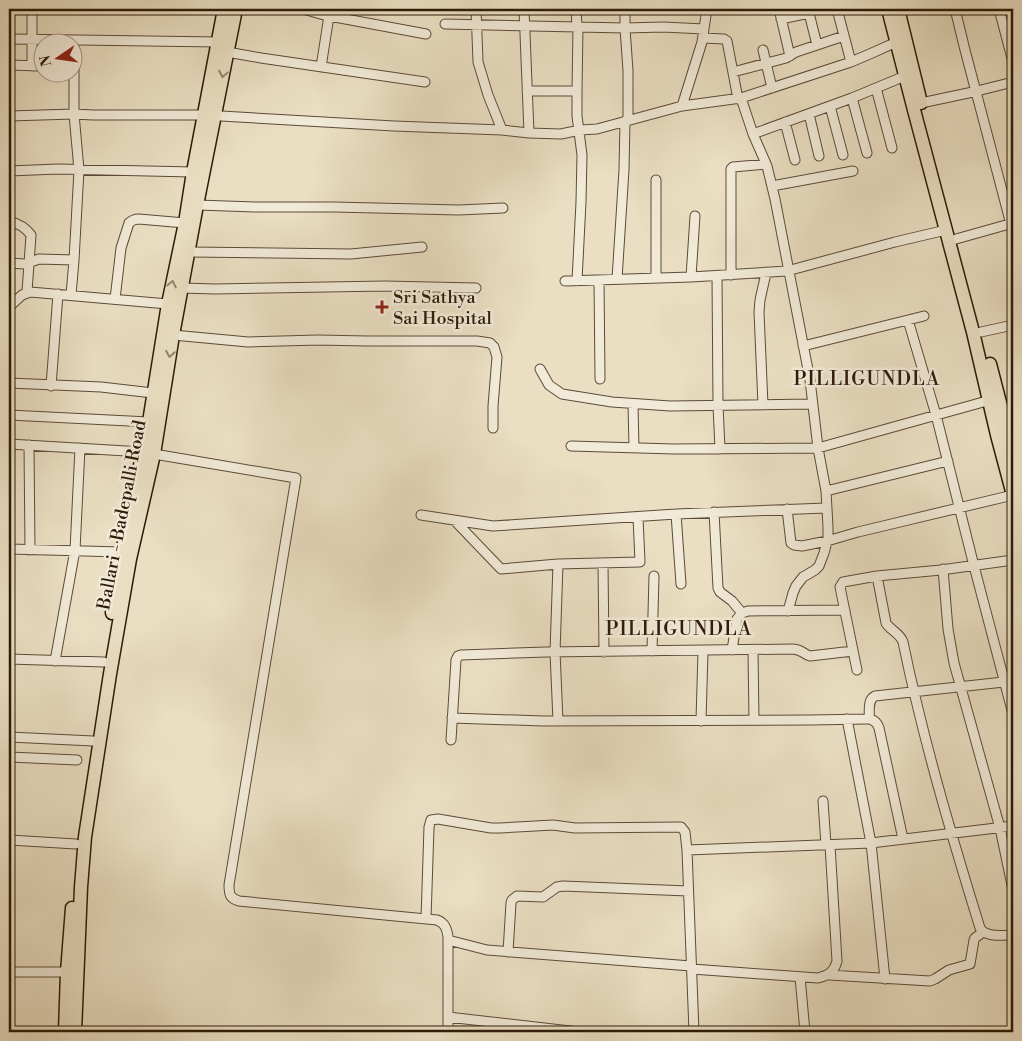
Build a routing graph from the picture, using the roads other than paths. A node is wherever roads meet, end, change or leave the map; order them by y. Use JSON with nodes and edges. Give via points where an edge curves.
{"nodes":[{"id":1,"x":32,"y":9,"type":"edge"},
{"id":2,"x":224,"y":9,"type":"edge"},
{"id":3,"x":236,"y":9,"type":"edge"},
{"id":4,"x":303,"y":9,"type":"edge"},
{"id":5,"x":476,"y":9,"type":"edge"},
{"id":6,"x":524,"y":9,"type":"edge"},
{"id":7,"x":576,"y":9,"type":"edge"},
{"id":8,"x":625,"y":9,"type":"edge"},
{"id":9,"x":707,"y":9,"type":"edge"},
{"id":10,"x":778,"y":9,"type":"edge"},
{"id":11,"x":837,"y":9,"type":"edge"},
{"id":12,"x":888,"y":9,"type":"edge"},
{"id":13,"x":898,"y":9,"type":"edge"},
{"id":14,"x":955,"y":9,"type":"edge"},
{"id":15,"x":998,"y":9,"type":"edge"},
{"id":16,"x":808,"y":11,"type":"edge"},
{"id":17,"x":329,"y":16,"type":"junction"},
{"id":18,"x":781,"y":19,"type":"junction"},
{"id":19,"x":445,"y":24,"type":"dead end"},
{"id":20,"x":478,"y":26,"type":"junction"},
{"id":21,"x":525,"y":26,"type":"junction"},
{"id":22,"x":577,"y":27,"type":"junction"},
{"id":23,"x":625,"y":28,"type":"junction"},
{"id":24,"x":33,"y":32,"type":"edge"},
{"id":25,"x":426,"y":34,"type":"dead end"},
{"id":26,"x":703,"y":34,"type":"junction"},
{"id":27,"x":844,"y":36,"type":"junction"},
{"id":28,"x":9,"y":39,"type":"edge"},
{"id":29,"x":32,"y":40,"type":"edge"},
{"id":30,"x":82,"y":40,"type":"edge"},
{"id":31,"x":900,"y":40,"type":"junction"},
{"id":32,"x":218,"y":42,"type":"junction"},
{"id":33,"x":817,"y":45,"type":"junction"},
{"id":34,"x":763,"y":50,"type":"dead end"},
{"id":35,"x":227,"y":52,"type":"junction"},
{"id":36,"x":790,"y":56,"type":"junction"},
{"id":37,"x":850,"y":62,"type":"junction"},
{"id":38,"x":1013,"y":62,"type":"edge"},
{"id":39,"x":766,"y":64,"type":"junction"},
{"id":40,"x":9,"y":65,"type":"edge"},
{"id":41,"x":32,"y":66,"type":"edge"},
{"id":42,"x":321,"y":67,"type":"junction"},
{"id":43,"x":733,"y":72,"type":"junction"},
{"id":44,"x":905,"y":76,"type":"junction"},
{"id":45,"x":73,"y":82,"type":"edge"},
{"id":46,"x":424,"y":82,"type":"dead end"},
{"id":47,"x":1013,"y":82,"type":"edge"},
{"id":48,"x":772,"y":88,"type":"junction"},
{"id":49,"x":876,"y":88,"type":"junction"},
{"id":50,"x":527,"y":91,"type":"junction"},
{"id":51,"x":577,"y":91,"type":"junction"},
{"id":52,"x":976,"y":92,"type":"junction"},
{"id":53,"x":852,"y":98,"type":"junction"},
{"id":54,"x":739,"y":99,"type":"junction"},
{"id":55,"x":921,"y":103,"type":"junction"},
{"id":56,"x":682,"y":106,"type":"junction"},
{"id":57,"x":830,"y":106,"type":"junction"},
{"id":58,"x":74,"y":114,"type":"junction"},
{"id":59,"x":808,"y":114,"type":"junction"},
{"id":60,"x":210,"y":115,"type":"junction"},
{"id":61,"x":9,"y":116,"type":"edge"},
{"id":62,"x":627,"y":121,"type":"junction"},
{"id":63,"x":785,"y":122,"type":"junction"},
{"id":64,"x":502,"y":130,"type":"junction"},
{"id":65,"x":580,"y":130,"type":"junction"},
{"id":66,"x":529,"y":133,"type":"junction"},
{"id":67,"x":753,"y":134,"type":"junction"},
{"id":68,"x":892,"y":148,"type":"dead end"},
{"id":69,"x":867,"y":153,"type":"dead end"},
{"id":70,"x":843,"y":155,"type":"dead end"},
{"id":71,"x":819,"y":156,"type":"dead end"},
{"id":72,"x":794,"y":160,"type":"dead end"},
{"id":73,"x":766,"y":164,"type":"junction"},
{"id":74,"x":78,"y":170,"type":"junction"},
{"id":75,"x":9,"y":171,"type":"edge"},
{"id":76,"x":853,"y":171,"type":"dead end"},
{"id":77,"x":193,"y":172,"type":"junction"},
{"id":78,"x":656,"y":180,"type":"dead end"},
{"id":79,"x":772,"y":186,"type":"junction"},
{"id":80,"x":197,"y":205,"type":"junction"},
{"id":81,"x":504,"y":208,"type":"dead end"},
{"id":82,"x":695,"y":216,"type":"dead end"},
{"id":83,"x":9,"y":221,"type":"edge"},
{"id":84,"x":185,"y":222,"type":"junction"},
{"id":85,"x":1013,"y":226,"type":"edge"},
{"id":86,"x":946,"y":230,"type":"junction"},
{"id":87,"x":956,"y":239,"type":"junction"},
{"id":88,"x":422,"y":247,"type":"dead end"},
{"id":89,"x":189,"y":252,"type":"junction"},
{"id":90,"x":74,"y":260,"type":"junction"},
{"id":91,"x":30,"y":262,"type":"junction"},
{"id":92,"x":9,"y":263,"type":"edge"},
{"id":93,"x":789,"y":271,"type":"junction"},
{"id":94,"x":766,"y":273,"type":"junction"},
{"id":95,"x":731,"y":275,"type":"junction"},
{"id":96,"x":717,"y":276,"type":"junction"},
{"id":97,"x":691,"y":277,"type":"junction"},
{"id":98,"x":656,"y":278,"type":"junction"},
{"id":99,"x":599,"y":280,"type":"junction"},
{"id":100,"x":617,"y":280,"type":"junction"},
{"id":101,"x":576,"y":281,"type":"junction"},
{"id":102,"x":565,"y":282,"type":"dead end"},
{"id":103,"x":182,"y":288,"type":"junction"},
{"id":104,"x":476,"y":288,"type":"dead end"},
{"id":105,"x":28,"y":292,"type":"junction"},
{"id":106,"x":58,"y":294,"type":"junction"},
{"id":107,"x":71,"y":295,"type":"junction"},
{"id":108,"x":115,"y":299,"type":"junction"},
{"id":109,"x":168,"y":304,"type":"junction"},
{"id":110,"x":9,"y":307,"type":"edge"},
{"id":111,"x":924,"y":316,"type":"dead end"},
{"id":112,"x":908,"y":320,"type":"junction"},
{"id":113,"x":1013,"y":325,"type":"edge"},
{"id":114,"x":981,"y":332,"type":"junction"},
{"id":115,"x":173,"y":335,"type":"junction"},
{"id":116,"x":803,"y":346,"type":"junction"},
{"id":117,"x":540,"y":369,"type":"dead end"},
{"id":118,"x":600,"y":379,"type":"dead end"},
{"id":119,"x":9,"y":383,"type":"edge"},
{"id":120,"x":51,"y":386,"type":"junction"},
{"id":121,"x":153,"y":393,"type":"junction"},
{"id":122,"x":994,"y":398,"type":"junction"},
{"id":123,"x":633,"y":404,"type":"junction"},
{"id":124,"x":812,"y":404,"type":"junction"},
{"id":125,"x":763,"y":405,"type":"junction"},
{"id":126,"x":718,"y":406,"type":"junction"},
{"id":127,"x":9,"y":415,"type":"edge"},
{"id":128,"x":936,"y":415,"type":"junction"},
{"id":129,"x":149,"y":422,"type":"junction"},
{"id":130,"x":493,"y":428,"type":"dead end"},
{"id":131,"x":9,"y":444,"type":"edge"},
{"id":132,"x":29,"y":445,"type":"junction"},
{"id":133,"x":571,"y":446,"type":"dead end"},
{"id":134,"x":80,"y":448,"type":"junction"},
{"id":135,"x":634,"y":448,"type":"junction"},
{"id":136,"x":818,"y":448,"type":"junction"},
{"id":137,"x":720,"y":449,"type":"junction"},
{"id":138,"x":149,"y":453,"type":"junction"},
{"id":139,"x":1013,"y":453,"type":"edge"},
{"id":140,"x":948,"y":461,"type":"junction"},
{"id":141,"x":826,"y":491,"type":"junction"},
{"id":142,"x":1013,"y":495,"type":"edge"},
{"id":143,"x":826,"y":508,"type":"junction"},
{"id":144,"x":960,"y":508,"type":"junction"},
{"id":145,"x":787,"y":509,"type":"junction"},
{"id":146,"x":714,"y":512,"type":"junction"},
{"id":147,"x":676,"y":514,"type":"junction"},
{"id":148,"x":421,"y":515,"type":"dead end"},
{"id":149,"x":638,"y":517,"type":"junction"},
{"id":150,"x":454,"y":520,"type":"junction"},
{"id":151,"x":827,"y":541,"type":"junction"},
{"id":152,"x":9,"y":549,"type":"edge"},
{"id":153,"x":30,"y":550,"type":"junction"},
{"id":154,"x":75,"y":550,"type":"junction"},
{"id":155,"x":122,"y":552,"type":"junction"},
{"id":156,"x":1013,"y":560,"type":"edge"},
{"id":157,"x":603,"y":562,"type":"junction"},
{"id":158,"x":558,"y":564,"type":"junction"},
{"id":159,"x":974,"y":566,"type":"junction"},
{"id":160,"x":943,"y":569,"type":"junction"},
{"id":161,"x":654,"y":576,"type":"dead end"},
{"id":162,"x":877,"y":576,"type":"junction"},
{"id":163,"x":681,"y":584,"type":"dead end"},
{"id":164,"x":845,"y":610,"type":"junction"},
{"id":165,"x":788,"y":611,"type":"junction"},
{"id":166,"x":742,"y":613,"type":"junction"},
{"id":167,"x":732,"y":650,"type":"junction"},
{"id":168,"x":753,"y":650,"type":"junction"},
{"id":169,"x":703,"y":651,"type":"junction"},
{"id":170,"x":853,"y":651,"type":"junction"},
{"id":171,"x":555,"y":652,"type":"junction"},
{"id":172,"x":604,"y":652,"type":"junction"},
{"id":173,"x":652,"y":652,"type":"junction"},
{"id":174,"x":9,"y":659,"type":"edge"},
{"id":175,"x":55,"y":660,"type":"junction"},
{"id":176,"x":104,"y":662,"type":"junction"},
{"id":177,"x":857,"y":670,"type":"dead end"},
{"id":178,"x":1009,"y":682,"type":"edge"},
{"id":179,"x":961,"y":687,"type":"junction"},
{"id":180,"x":913,"y":692,"type":"junction"},
{"id":181,"x":1013,"y":714,"type":"edge"},
{"id":182,"x":452,"y":718,"type":"junction"},
{"id":183,"x":848,"y":719,"type":"junction"},
{"id":184,"x":869,"y":719,"type":"junction"},
{"id":185,"x":701,"y":720,"type":"junction"},
{"id":186,"x":754,"y":720,"type":"junction"},
{"id":187,"x":558,"y":721,"type":"junction"},
{"id":188,"x":9,"y":737,"type":"edge"},
{"id":189,"x":451,"y":740,"type":"dead end"},
{"id":190,"x":93,"y":741,"type":"junction"},
{"id":191,"x":9,"y":757,"type":"edge"},
{"id":192,"x":77,"y":760,"type":"dead end"},
{"id":193,"x":823,"y":802,"type":"dead end"},
{"id":194,"x":1013,"y":826,"type":"edge"},
{"id":195,"x":1000,"y":828,"type":"junction"},
{"id":196,"x":951,"y":834,"type":"junction"},
{"id":197,"x":903,"y":839,"type":"junction"},
{"id":198,"x":9,"y":840,"type":"edge"},
{"id":199,"x":872,"y":843,"type":"junction"},
{"id":200,"x":76,"y":844,"type":"junction"},
{"id":201,"x":828,"y":845,"type":"junction"},
{"id":202,"x":687,"y":850,"type":"junction"},
{"id":203,"x":1013,"y":890,"type":"edge"},
{"id":204,"x":688,"y":891,"type":"junction"},
{"id":205,"x":426,"y":919,"type":"junction"},
{"id":206,"x":983,"y":932,"type":"junction"},
{"id":207,"x":1013,"y":935,"type":"edge"},
{"id":208,"x":448,"y":940,"type":"junction"},
{"id":209,"x":508,"y":952,"type":"junction"},
{"id":210,"x":692,"y":968,"type":"junction"},
{"id":211,"x":9,"y":972,"type":"edge"},
{"id":212,"x":67,"y":972,"type":"junction"},
{"id":213,"x":828,"y":975,"type":"junction"},
{"id":214,"x":800,"y":977,"type":"junction"},
{"id":215,"x":886,"y":979,"type":"junction"},
{"id":216,"x":448,"y":1017,"type":"junction"},
{"id":217,"x":65,"y":1032,"type":"edge"},
{"id":218,"x":75,"y":1032,"type":"edge"},
{"id":219,"x":448,"y":1032,"type":"edge"},
{"id":220,"x":579,"y":1032,"type":"edge"},
{"id":221,"x":694,"y":1032,"type":"edge"},
{"id":222,"x":805,"y":1032,"type":"edge"},
{"id":223,"x":999,"y":1032,"type":"edge"},
{"id":224,"x":1013,"y":1032,"type":"edge"}],
"edges":[{"from":1,"to":24,"type":"street"},
{"from":2,"to":32,"type":"highway","name":"Ballari - Badepalli Road"},
{"from":3,"to":35,"type":"highway","name":"Ballari - Badepalli Road"},
{"from":4,"to":17,"type":"street"},
{"from":5,"to":20,"type":"street"},
{"from":6,"to":21,"type":"street"},
{"from":7,"to":22,"type":"street"},
{"from":8,"to":23,"type":"street"},
{"from":9,"to":26,"type":"street"},
{"from":10,"to":18,"type":"street"},
{"from":11,"to":27,"type":"street"},
{"from":12,"to":31,"type":"highway"},
{"from":13,"to":31,"type":"highway"},
{"from":14,"to":52,"type":"street"},
{"from":15,"to":38,"type":"street"},
{"from":16,"to":18,"type":"street"},
{"from":16,"to":33,"type":"street"},
{"from":17,"to":25,"type":"street"},
{"from":17,"to":42,"type":"street"},
{"from":18,"to":36,"type":"street"},
{"from":19,"to":20,"type":"street"},
{"from":20,"to":21,"type":"street"},
{"from":20,"to":64,"type":"street","via":[[478,62]]},
{"from":21,"to":22,"type":"street"},
{"from":21,"to":50,"type":"street"},
{"from":22,"to":23,"type":"street"},
{"from":22,"to":51,"type":"street"},
{"from":23,"to":26,"type":"street","via":[[663,27]]},
{"from":23,"to":62,"type":"street"},
{"from":26,"to":43,"type":"street","via":[[726,40]]},
{"from":26,"to":56,"type":"street"},
{"from":27,"to":33,"type":"street"},
{"from":27,"to":37,"type":"street"},
{"from":28,"to":29,"type":"street"},
{"from":30,"to":32,"type":"street"},
{"from":31,"to":37,"type":"street"},
{"from":31,"to":44,"type":"highway"},
{"from":31,"to":55,"type":"highway"},
{"from":32,"to":60,"type":"highway","name":"Ballari - Badepalli Road"},
{"from":33,"to":36,"type":"street"},
{"from":34,"to":39,"type":"street"},
{"from":35,"to":42,"type":"street"},
{"from":35,"to":60,"type":"highway","name":"Ballari - Badepalli Road","one_way":true},
{"from":36,"to":39,"type":"street"},
{"from":37,"to":48,"type":"street"},
{"from":39,"to":43,"type":"street"},
{"from":39,"to":48,"type":"street"},
{"from":40,"to":41,"type":"street"},
{"from":42,"to":46,"type":"street"},
{"from":43,"to":54,"type":"street"},
{"from":44,"to":49,"type":"street"},
{"from":44,"to":86,"type":"highway"},
{"from":45,"to":58,"type":"street"},
{"from":47,"to":52,"type":"street"},
{"from":48,"to":54,"type":"street"},
{"from":49,"to":53,"type":"street"},
{"from":49,"to":68,"type":"street"},
{"from":50,"to":51,"type":"street"},
{"from":50,"to":66,"type":"street"},
{"from":51,"to":65,"type":"street"},
{"from":52,"to":55,"type":"street"},
{"from":52,"to":85,"type":"street"},
{"from":53,"to":57,"type":"street"},
{"from":53,"to":69,"type":"street"},
{"from":54,"to":56,"type":"street"},
{"from":54,"to":67,"type":"street"},
{"from":55,"to":87,"type":"highway"},
{"from":56,"to":62,"type":"street"},
{"from":57,"to":59,"type":"street"},
{"from":57,"to":70,"type":"street"},
{"from":58,"to":60,"type":"street"},
{"from":58,"to":61,"type":"street"},
{"from":58,"to":74,"type":"street"},
{"from":59,"to":63,"type":"street"},
{"from":59,"to":71,"type":"street"},
{"from":60,"to":64,"type":"street"},
{"from":60,"to":77,"type":"highway","name":"Ballari - Badepalli Road"},
{"from":60,"to":80,"type":"highway","name":"Ballari - Badepalli Road"},
{"from":62,"to":65,"type":"street"},
{"from":62,"to":100,"type":"street"},
{"from":63,"to":67,"type":"street"},
{"from":63,"to":72,"type":"street"},
{"from":64,"to":66,"type":"street"},
{"from":65,"to":66,"type":"street","via":[[561,134]]},
{"from":65,"to":101,"type":"street","via":[[581,193]]},
{"from":67,"to":73,"type":"street"},
{"from":73,"to":79,"type":"street"},
{"from":73,"to":95,"type":"street","via":[[731,169]]},
{"from":74,"to":75,"type":"street"},
{"from":74,"to":77,"type":"street"},
{"from":74,"to":90,"type":"street"},
{"from":76,"to":79,"type":"street"},
{"from":77,"to":84,"type":"highway","name":"Ballari - Badepalli Road"},
{"from":78,"to":98,"type":"street"},
{"from":79,"to":93,"type":"street"},
{"from":80,"to":81,"type":"street"},
{"from":80,"to":89,"type":"highway","name":"Ballari - Badepalli Road"},
{"from":82,"to":97,"type":"street"},
{"from":83,"to":91,"type":"street","via":[[30,233]]},
{"from":84,"to":108,"type":"street","via":[[131,221],[121,250]]},
{"from":109,"to":84,"type":"highway","name":"Ballari - Badepalli Road","one_way":true},
{"from":85,"to":87,"type":"street"},
{"from":86,"to":93,"type":"street"},
{"from":86,"to":122,"type":"highway"},
{"from":87,"to":114,"type":"highway"},
{"from":88,"to":89,"type":"street","via":[[351,254]]},
{"from":89,"to":103,"type":"highway","name":"Ballari - Badepalli Road"},
{"from":90,"to":91,"type":"street"},
{"from":90,"to":107,"type":"street"},
{"from":91,"to":92,"type":"street"},
{"from":91,"to":105,"type":"street"},
{"from":93,"to":94,"type":"street"},
{"from":93,"to":116,"type":"street"},
{"from":94,"to":95,"type":"street"},
{"from":94,"to":125,"type":"street","via":[[759,312]]},
{"from":95,"to":96,"type":"street"},
{"from":96,"to":97,"type":"street"},
{"from":96,"to":126,"type":"street"},
{"from":97,"to":98,"type":"street"},
{"from":98,"to":100,"type":"street"},
{"from":99,"to":100,"type":"street"},
{"from":99,"to":101,"type":"street"},
{"from":99,"to":118,"type":"street"},
{"from":101,"to":102,"type":"street"},
{"from":103,"to":104,"type":"street"},
{"from":103,"to":115,"type":"highway","name":"Ballari - Badepalli Road"},
{"from":105,"to":106,"type":"street"},
{"from":105,"to":110,"type":"street"},
{"from":106,"to":107,"type":"street"},
{"from":106,"to":120,"type":"street"},
{"from":107,"to":108,"type":"street"},
{"from":108,"to":109,"type":"street"},
{"from":109,"to":121,"type":"highway","name":"Ballari - Badepalli Road"},
{"from":111,"to":112,"type":"street"},
{"from":112,"to":116,"type":"street"},
{"from":112,"to":128,"type":"street"},
{"from":113,"to":114,"type":"street"},
{"from":114,"to":122,"type":"highway"},
{"from":115,"to":130,"type":"street","via":[[248,342],[477,340],[490,343],[497,357]]},
{"from":115,"to":138,"type":"highway","name":"Ballari - Badepalli Road","one_way":true},
{"from":116,"to":124,"type":"street"},
{"from":117,"to":123,"type":"street","via":[[549,386],[562,394]]},
{"from":119,"to":120,"type":"street"},
{"from":120,"to":121,"type":"street"},
{"from":121,"to":129,"type":"highway","name":"Ballari - Badepalli Road"},
{"from":122,"to":128,"type":"street"},
{"from":122,"to":139,"type":"highway"},
{"from":122,"to":142,"type":"highway","via":[[997,435]]},
{"from":123,"to":126,"type":"street"},
{"from":123,"to":135,"type":"street"},
{"from":124,"to":125,"type":"street"},
{"from":124,"to":136,"type":"street"},
{"from":125,"to":126,"type":"street"},
{"from":126,"to":137,"type":"street"},
{"from":127,"to":129,"type":"street"},
{"from":128,"to":136,"type":"street"},
{"from":128,"to":140,"type":"street"},
{"from":129,"to":138,"type":"highway","name":"Ballari - Badepalli Road"},
{"from":131,"to":132,"type":"street"},
{"from":132,"to":134,"type":"street"},
{"from":132,"to":153,"type":"street"},
{"from":133,"to":135,"type":"street"},
{"from":134,"to":138,"type":"street"},
{"from":134,"to":154,"type":"street"},
{"from":135,"to":137,"type":"street"},
{"from":136,"to":137,"type":"street"},
{"from":136,"to":141,"type":"street"},
{"from":138,"to":155,"type":"highway","name":"Ballari - Badepalli Road"},
{"from":138,"to":205,"type":"street","via":[[296,478],[229,885],[230,896],[240,901]]},
{"from":138,"to":218,"type":"highway","name":"Ballari - Badepalli Road","via":[[85,837]]},
{"from":140,"to":141,"type":"street"},
{"from":140,"to":144,"type":"street"},
{"from":141,"to":143,"type":"street"},
{"from":142,"to":144,"type":"street"},
{"from":143,"to":145,"type":"street"},
{"from":143,"to":151,"type":"street"},
{"from":144,"to":151,"type":"street"},
{"from":144,"to":159,"type":"street"},
{"from":145,"to":146,"type":"street"},
{"from":145,"to":151,"type":"street","via":[[792,544],[810,545]]},
{"from":146,"to":147,"type":"street"},
{"from":146,"to":166,"type":"street","via":[[718,588]]},
{"from":147,"to":149,"type":"street"},
{"from":147,"to":163,"type":"street"},
{"from":148,"to":150,"type":"street"},
{"from":149,"to":150,"type":"street","via":[[493,526]]},
{"from":149,"to":157,"type":"street","via":[[640,562]]},
{"from":150,"to":158,"type":"street","via":[[500,569]]},
{"from":151,"to":165,"type":"street","via":[[819,566],[796,586]]},
{"from":152,"to":153,"type":"street"},
{"from":153,"to":154,"type":"street"},
{"from":154,"to":155,"type":"street"},
{"from":154,"to":175,"type":"street"},
{"from":155,"to":176,"type":"highway","name":"Ballari - Badepalli Road"},
{"from":156,"to":159,"type":"street"},
{"from":157,"to":158,"type":"street"},
{"from":157,"to":172,"type":"street"},
{"from":158,"to":171,"type":"street"},
{"from":159,"to":160,"type":"street"},
{"from":159,"to":178,"type":"street"},
{"from":160,"to":162,"type":"street"},
{"from":160,"to":179,"type":"street","via":[[948,629]]},
{"from":161,"to":173,"type":"street"},
{"from":162,"to":164,"type":"street","via":[[842,584]]},
{"from":162,"to":180,"type":"street","via":[[886,623],[902,639]]},
{"from":164,"to":165,"type":"street"},
{"from":164,"to":170,"type":"street"},
{"from":165,"to":166,"type":"street"},
{"from":166,"to":167,"type":"street","via":[[737,619]]},
{"from":167,"to":168,"type":"street"},
{"from":167,"to":169,"type":"street"},
{"from":168,"to":170,"type":"street","via":[[798,650],[810,656]]},
{"from":168,"to":186,"type":"street"},
{"from":169,"to":173,"type":"street"},
{"from":169,"to":185,"type":"street"},
{"from":170,"to":177,"type":"street"},
{"from":171,"to":172,"type":"street"},
{"from":171,"to":182,"type":"street","via":[[458,656]]},
{"from":171,"to":187,"type":"street"},
{"from":172,"to":173,"type":"street"},
{"from":174,"to":175,"type":"street"},
{"from":175,"to":176,"type":"street"},
{"from":176,"to":190,"type":"highway","name":"Ballari - Badepalli Road"},
{"from":178,"to":179,"type":"street"},
{"from":178,"to":181,"type":"street"},
{"from":179,"to":180,"type":"street"},
{"from":179,"to":195,"type":"street"},
{"from":180,"to":184,"type":"street","via":[[872,697]]},
{"from":180,"to":196,"type":"street"},
{"from":182,"to":187,"type":"street"},
{"from":182,"to":189,"type":"street"},
{"from":183,"to":184,"type":"street"},
{"from":183,"to":186,"type":"street"},
{"from":183,"to":199,"type":"street"},
{"from":184,"to":197,"type":"street","via":[[880,728]]},
{"from":185,"to":186,"type":"street"},
{"from":185,"to":187,"type":"street"},
{"from":188,"to":190,"type":"street"},
{"from":190,"to":200,"type":"highway","name":"Ballari - Badepalli Road"},
{"from":191,"to":192,"type":"street"},
{"from":193,"to":201,"type":"street"},
{"from":194,"to":195,"type":"street"},
{"from":195,"to":196,"type":"street"},
{"from":195,"to":203,"type":"street"},
{"from":196,"to":197,"type":"street"},
{"from":196,"to":206,"type":"street"},
{"from":197,"to":199,"type":"street"},
{"from":198,"to":200,"type":"street"},
{"from":199,"to":201,"type":"street"},
{"from":199,"to":215,"type":"street"},
{"from":200,"to":212,"type":"highway","name":"Ballari - Badepalli Road"},
{"from":201,"to":202,"type":"street"},
{"from":201,"to":213,"type":"street","via":[[837,961]]},
{"from":202,"to":204,"type":"street"},
{"from":202,"to":205,"type":"street","via":[[685,832],[678,826],[490,828],[431,820]]},
{"from":204,"to":209,"type":"street","via":[[563,886],[543,897],[517,896],[511,903]]},
{"from":204,"to":210,"type":"street"},
{"from":205,"to":208,"type":"street","via":[[445,925]]},
{"from":206,"to":207,"type":"street"},
{"from":206,"to":215,"type":"street","via":[[975,938],[967,966],[949,970],[930,981]]},
{"from":208,"to":209,"type":"street","via":[[482,950]]},
{"from":208,"to":216,"type":"street"},
{"from":209,"to":210,"type":"street"},
{"from":210,"to":214,"type":"street"},
{"from":210,"to":221,"type":"street"},
{"from":211,"to":212,"type":"street"},
{"from":212,"to":217,"type":"highway","name":"Ballari - Badepalli Road"},
{"from":213,"to":214,"type":"street"},
{"from":213,"to":215,"type":"street"},
{"from":214,"to":222,"type":"street"},
{"from":216,"to":219,"type":"street"},
{"from":216,"to":220,"type":"street"},
{"from":223,"to":224,"type":"street"}]}
